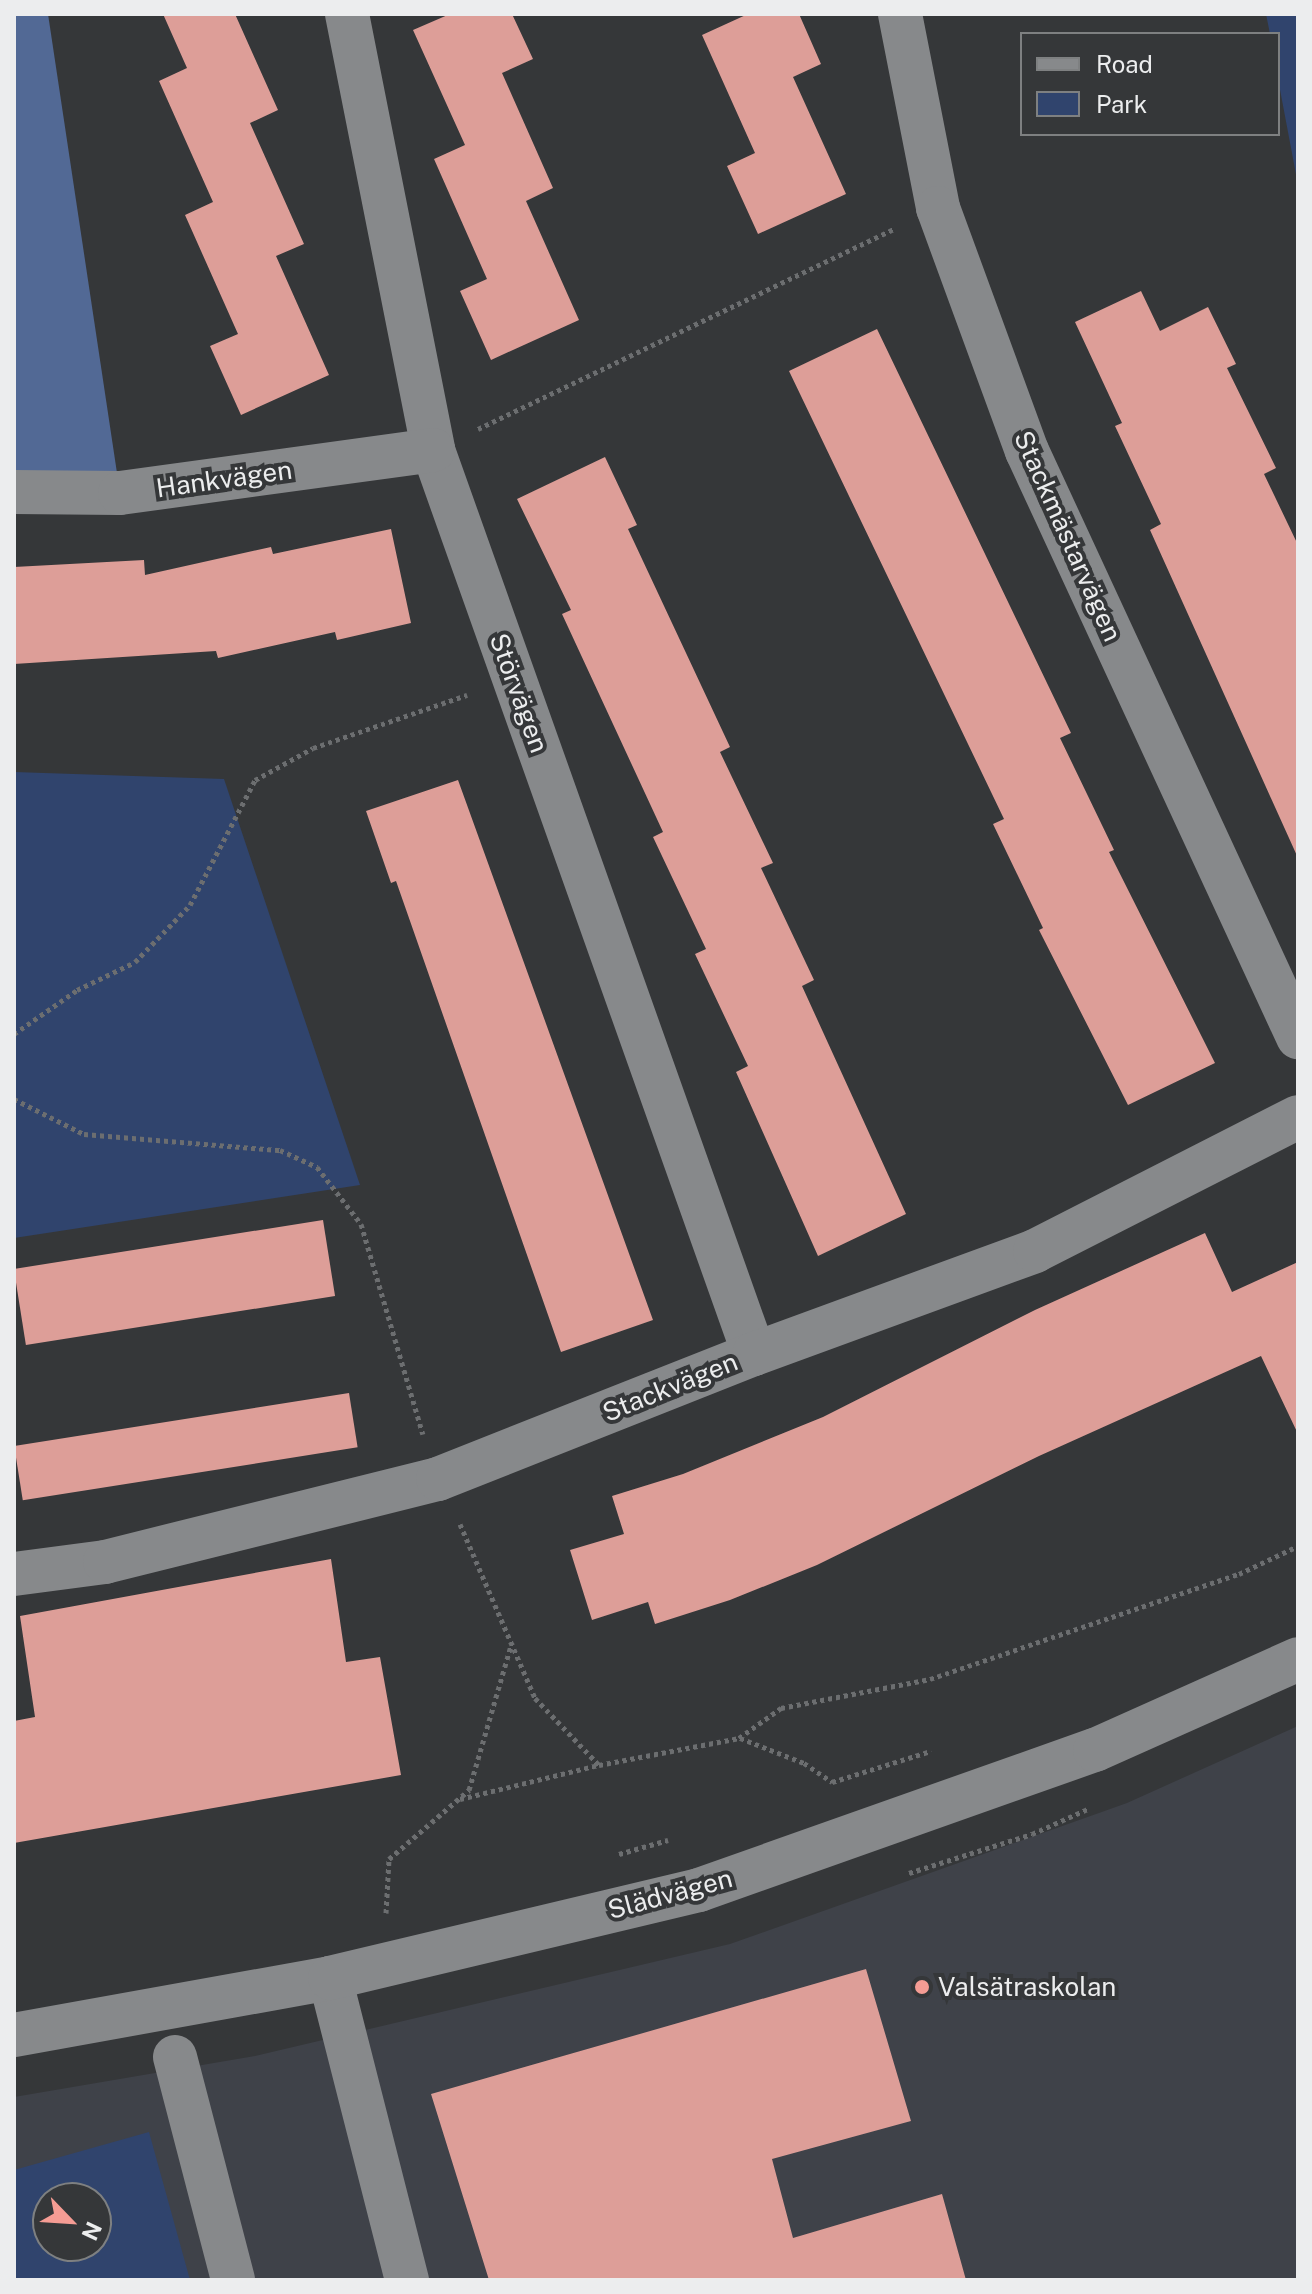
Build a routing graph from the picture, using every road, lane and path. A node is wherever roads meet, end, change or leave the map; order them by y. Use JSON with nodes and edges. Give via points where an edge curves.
{"nodes":[{"id":1,"x":347,"y":14,"type":"edge"},
{"id":2,"x":900,"y":14,"type":"edge"},
{"id":3,"x":938,"y":208,"type":"junction"},
{"id":4,"x":433,"y":450,"type":"junction"},
{"id":5,"x":14,"y":492,"type":"edge"},
{"id":6,"x":514,"y":679,"type":"junction"},
{"id":7,"x":14,"y":1034,"type":"edge"},
{"id":8,"x":1298,"y":1037,"type":"edge"},
{"id":9,"x":14,"y":1099,"type":"edge"},
{"id":10,"x":1298,"y":1117,"type":"edge"},
{"id":11,"x":754,"y":1354,"type":"junction"},
{"id":12,"x":438,"y":1479,"type":"junction"},
{"id":13,"x":1298,"y":1546,"type":"edge"},
{"id":14,"x":14,"y":1574,"type":"edge"},
{"id":15,"x":512,"y":1641,"type":"junction"},
{"id":16,"x":1298,"y":1659,"type":"edge"},
{"id":17,"x":739,"y":1738,"type":"junction"},
{"id":18,"x":936,"y":1749,"type":"dead end"},
{"id":19,"x":599,"y":1765,"type":"junction"},
{"id":20,"x":459,"y":1799,"type":"junction"},
{"id":21,"x":398,"y":1962,"type":"junction"},
{"id":22,"x":330,"y":1978,"type":"junction"},
{"id":23,"x":14,"y":2035,"type":"edge"},
{"id":24,"x":175,"y":2057,"type":"dead end"},
{"id":25,"x":233,"y":2280,"type":"edge"},
{"id":26,"x":407,"y":2280,"type":"edge"}],
"edges":[{"from":1,"to":4,"type":"street","name":"Störvägen"},
{"from":2,"to":3,"type":"street","name":"Stackmästarvägen"},
{"from":3,"to":4,"type":"path"},
{"from":3,"to":8,"type":"street","name":"Stackmästarvägen","via":[[1027,451]]},
{"from":4,"to":5,"type":"street","name":"Hankvägen","via":[[120,493]]},
{"from":4,"to":6,"type":"street","name":"Störvägen"},
{"from":6,"to":7,"type":"path","via":[[313,748],[255,780],[190,905],[135,962],[77,990]]},
{"from":6,"to":11,"type":"street","name":"Störvägen"},
{"from":9,"to":12,"type":"path","via":[[84,1134],[280,1150],[317,1167],[361,1224]]},
{"from":10,"to":11,"type":"street","name":"Stackvägen","via":[[1035,1251]]},
{"from":11,"to":12,"type":"street","name":"Stackvägen"},
{"from":12,"to":14,"type":"street","name":"Stackvägen","via":[[105,1562]]},
{"from":12,"to":15,"type":"path"},
{"from":13,"to":17,"type":"path","via":[[1239,1574],[930,1679],[781,1708]]},
{"from":15,"to":19,"type":"path","via":[[535,1698]]},
{"from":15,"to":20,"type":"path","via":[[469,1790]]},
{"from":16,"to":21,"type":"street","name":"Slädvägen","via":[[1095,1750],[699,1890]]},
{"from":17,"to":18,"type":"path","via":[[804,1763],[832,1782]]},
{"from":17,"to":19,"type":"path"},
{"from":19,"to":20,"type":"path"},
{"from":20,"to":21,"type":"path","via":[[389,1859],[386,1918]]},
{"from":21,"to":22,"type":"street","name":"Slädvägen"},
{"from":22,"to":23,"type":"street","name":"Slädvägen"},
{"from":22,"to":26,"type":"street"},
{"from":24,"to":25,"type":"street"}]}
